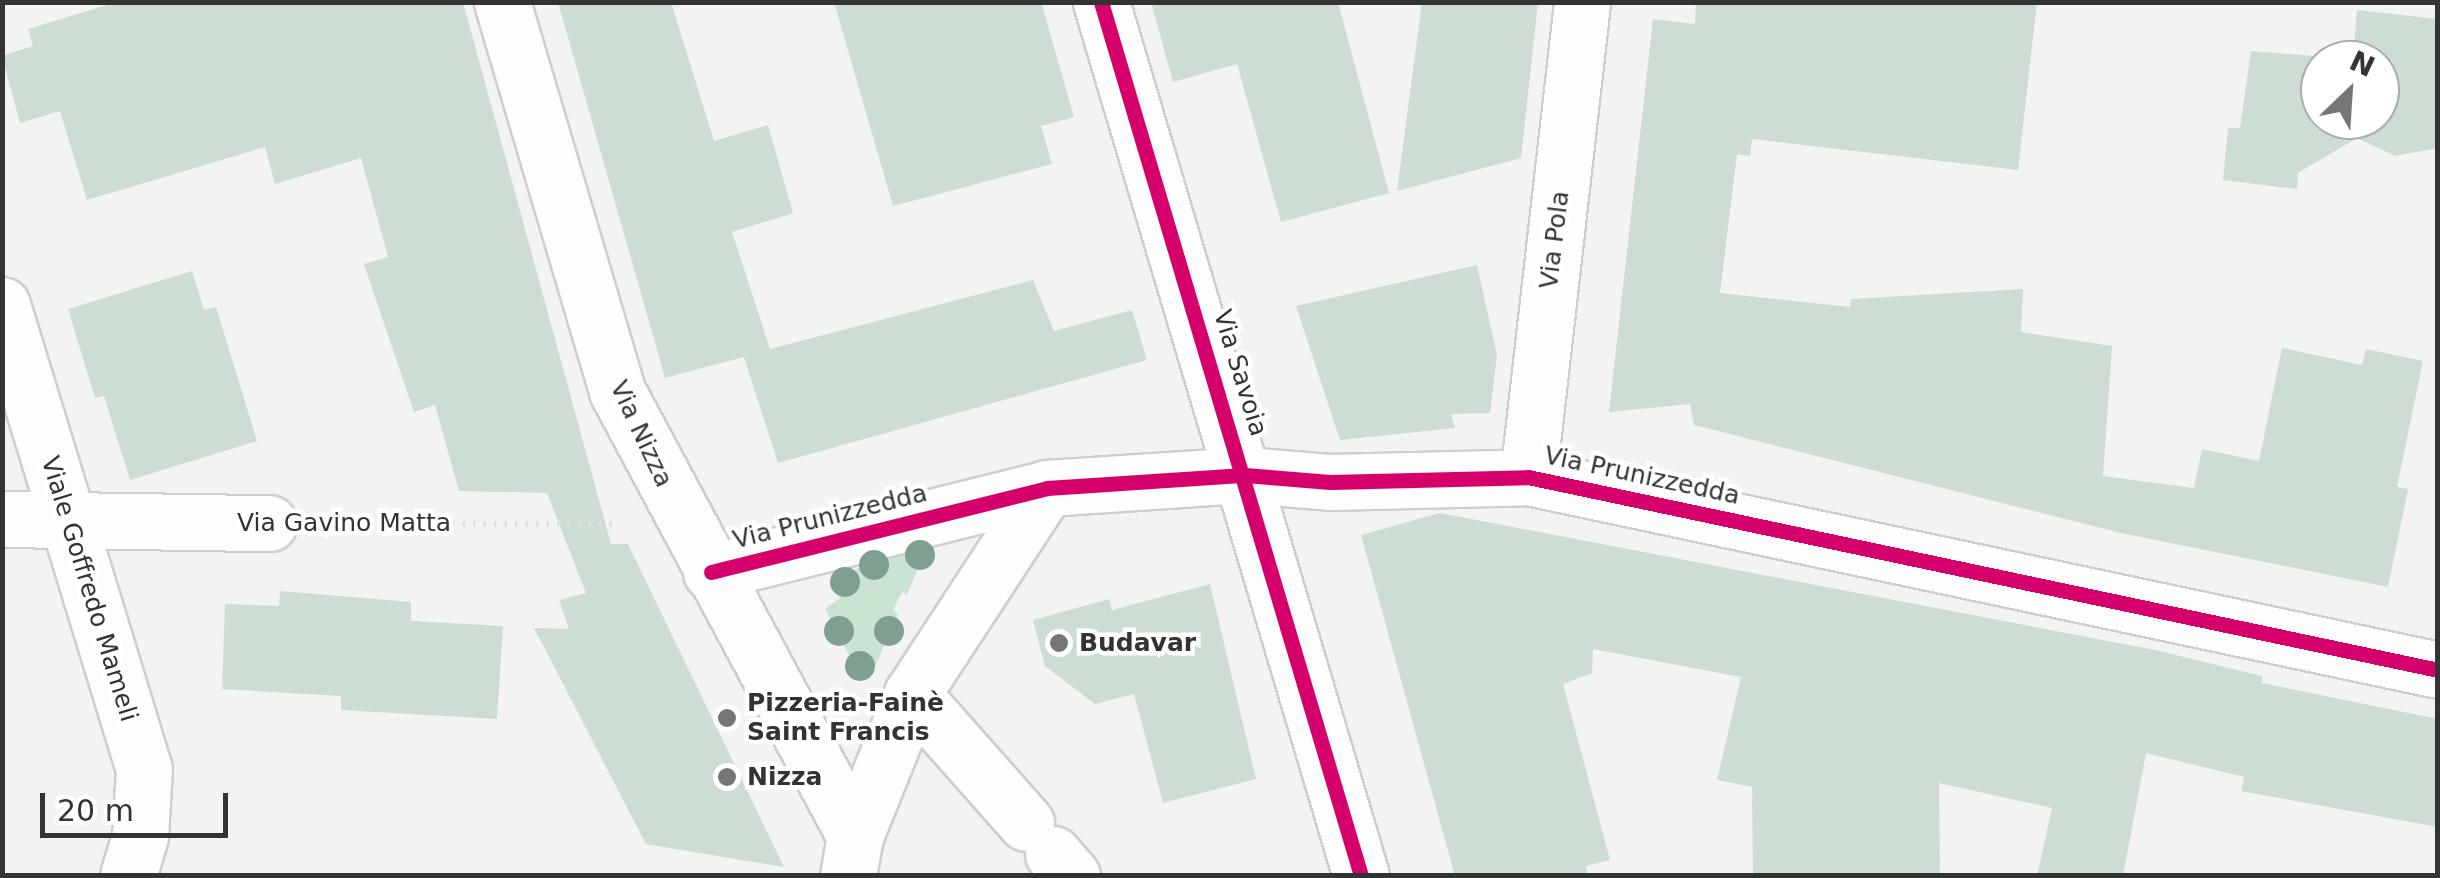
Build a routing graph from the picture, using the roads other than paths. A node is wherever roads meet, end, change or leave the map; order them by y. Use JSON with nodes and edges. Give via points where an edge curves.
{"nodes":[{"id":1,"x":502,"y":2,"type":"edge"},
{"id":2,"x":1100,"y":2,"type":"edge"},
{"id":3,"x":1582,"y":2,"type":"edge"},
{"id":4,"x":2,"y":306,"type":"edge"},
{"id":5,"x":1245,"y":475,"type":"junction"},
{"id":6,"x":1528,"y":477,"type":"junction"},
{"id":7,"x":1046,"y":488,"type":"junction"},
{"id":8,"x":2,"y":520,"type":"edge"},
{"id":9,"x":68,"y":522,"type":"junction"},
{"id":10,"x":269,"y":522,"type":"road end"},
{"id":11,"x":712,"y":572,"type":"junction"},
{"id":12,"x":2438,"y":670,"type":"edge"},
{"id":13,"x":912,"y":694,"type":"junction"},
{"id":14,"x":1050,"y":851,"type":"edge"},
{"id":15,"x":851,"y":856,"type":"edge"},
{"id":16,"x":128,"y":876,"type":"edge"},
{"id":17,"x":1360,"y":876,"type":"edge"}],
"edges":[{"from":1,"to":11,"type":"street","name":"Via Nizza","via":[[618,391]]},
{"from":2,"to":5,"type":"street","name":"Via Savoia"},
{"from":3,"to":6,"type":"street","name":"Via Pola"},
{"from":4,"to":9,"type":"street","name":"Viale Goffredo Mameli"},
{"from":5,"to":6,"type":"street","name":"Via Prunizzedda","via":[[1330,482]]},
{"from":5,"to":7,"type":"street","name":"Via Prunizzedda"},
{"from":5,"to":17,"type":"street","name":"Via Savoia"},
{"from":6,"to":12,"type":"street","name":"Via Prunizzedda"},
{"from":7,"to":11,"type":"street","name":"Via Prunizzedda"},
{"from":7,"to":13,"type":"street"},
{"from":8,"to":9,"type":"street","name":"Via Gavino Matta"},
{"from":9,"to":10,"type":"street","name":"Via Gavino Matta"},
{"from":9,"to":16,"type":"street","name":"Viale Goffredo Mameli","via":[[144,768],[140,836]]},
{"from":11,"to":15,"type":"street","name":"Via Nizza"},
{"from":13,"to":14,"type":"street"},
{"from":13,"to":15,"type":"street"}]}
